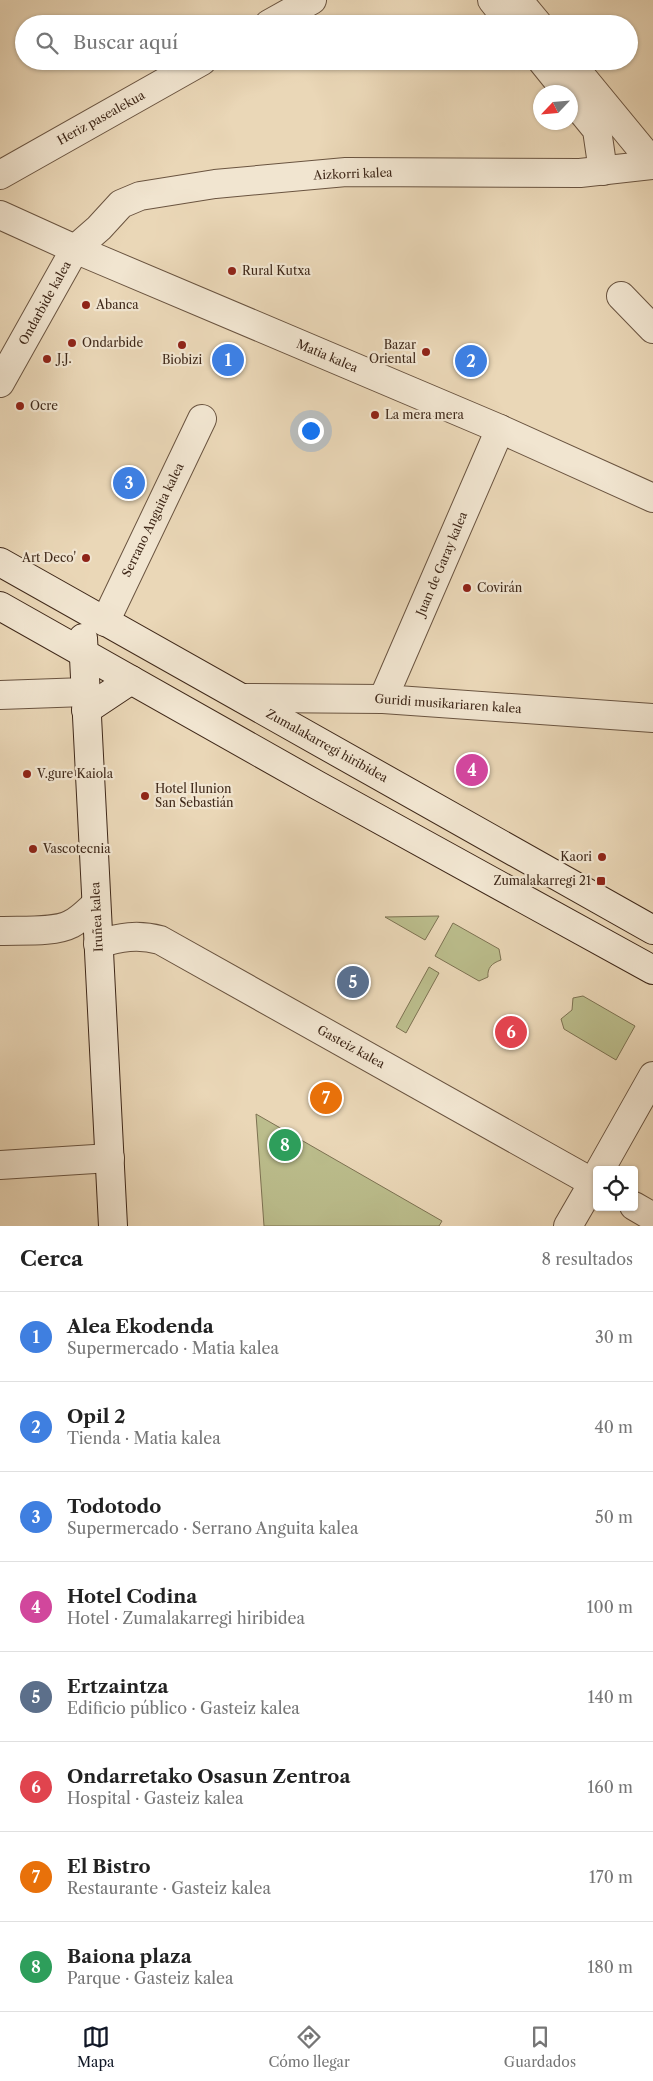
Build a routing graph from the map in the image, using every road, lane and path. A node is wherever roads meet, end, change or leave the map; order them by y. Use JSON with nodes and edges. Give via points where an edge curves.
{"nodes":[{"id":1,"x":312,"y":0,"type":"edge"},
{"id":2,"x":492,"y":0,"type":"edge"},
{"id":3,"x":518,"y":0,"type":"edge"},
{"id":4,"x":285,"y":15,"type":"edge"},
{"id":5,"x":504,"y":15,"type":"edge"},
{"id":6,"x":530,"y":15,"type":"edge"},
{"id":7,"x":186,"y":70,"type":"edge"},
{"id":8,"x":549,"y":70,"type":"edge"},
{"id":9,"x":576,"y":70,"type":"edge"},
{"id":10,"x":561,"y":85,"type":"edge"},
{"id":11,"x":578,"y":107,"type":"edge"},
{"id":12,"x":653,"y":164,"type":"edge"},
{"id":13,"x":603,"y":171,"type":"junction"},
{"id":14,"x":0,"y":175,"type":"edge"},
{"id":15,"x":0,"y":215,"type":"edge"},
{"id":16,"x":75,"y":249,"type":"junction"},
{"id":17,"x":621,"y":296,"type":"dead end"},
{"id":18,"x":653,"y":328,"type":"edge"},
{"id":19,"x":0,"y":383,"type":"edge"},
{"id":20,"x":202,"y":419,"type":"dead end"},
{"id":21,"x":500,"y":429,"type":"junction"},
{"id":22,"x":653,"y":498,"type":"edge"},
{"id":23,"x":0,"y":562,"type":"edge"},
{"id":24,"x":0,"y":606,"type":"edge"},
{"id":25,"x":94,"y":615,"type":"junction"},
{"id":26,"x":84,"y":653,"type":"junction"},
{"id":27,"x":131,"y":680,"type":"junction"},
{"id":28,"x":0,"y":695,"type":"edge"},
{"id":29,"x":242,"y":698,"type":"junction"},
{"id":30,"x":383,"y":699,"type":"junction"},
{"id":31,"x":85,"y":701,"type":"junction"},
{"id":32,"x":653,"y":718,"type":"edge"},
{"id":33,"x":96,"y":904,"type":"junction"},
{"id":34,"x":618,"y":910,"type":"junction"},
{"id":35,"x":653,"y":914,"type":"edge"},
{"id":36,"x":653,"y":930,"type":"edge"},
{"id":37,"x":0,"y":931,"type":"edge"},
{"id":38,"x":98,"y":944,"type":"junction"},
{"id":39,"x":653,"y":970,"type":"edge"},
{"id":40,"x":653,"y":1076,"type":"edge"},
{"id":41,"x":110,"y":1158,"type":"junction"},
{"id":42,"x":0,"y":1165,"type":"edge"},
{"id":43,"x":604,"y":1166,"type":"edge"},
{"id":44,"x":593,"y":1176,"type":"edge"},
{"id":45,"x":593,"y":1185,"type":"edge"},
{"id":46,"x":113,"y":1226,"type":"edge"},
{"id":47,"x":568,"y":1226,"type":"edge"}],
"edges":[{"from":1,"to":4,"type":"street"},
{"from":2,"to":5,"type":"street"},
{"from":3,"to":6,"type":"street"},
{"from":7,"to":14,"type":"street","name":"Heriz pasealekua"},
{"from":8,"to":10,"type":"street"},
{"from":9,"to":12,"type":"street"},
{"from":11,"to":13,"type":"street","via":[[597,130]]},
{"from":12,"to":13,"type":"street","name":"Aizkorri kalea"},
{"from":13,"to":16,"type":"street","name":"Aizkorri kalea","via":[[346,172],[176,189],[140,196],[121,204]]},
{"from":15,"to":16,"type":"street","name":"Matia kalea"},
{"from":16,"to":19,"type":"street","name":"Ondarbide kalea"},
{"from":16,"to":21,"type":"street","name":"Matia kalea"},
{"from":17,"to":18,"type":"street"},
{"from":20,"to":25,"type":"street","name":"Serrano Anguita kalea"},
{"from":21,"to":22,"type":"street","name":"Matia kalea"},
{"from":21,"to":30,"type":"street","name":"Juan de Garay kalea"},
{"from":23,"to":25,"type":"street","name":"Zumalakarregi hiribidea"},
{"from":24,"to":26,"type":"street"},
{"from":25,"to":26,"type":"street","name":"Iruñea kalea"},
{"from":25,"to":29,"type":"street","name":"Zumalakarregi hiribidea"},
{"from":26,"to":27,"type":"street"},
{"from":26,"to":31,"type":"street","name":"Iruñea kalea"},
{"from":27,"to":31,"type":"street"},
{"from":27,"to":39,"type":"street"},
{"from":28,"to":31,"type":"street"},
{"from":29,"to":30,"type":"street","name":"Guridi musikariaren kalea"},
{"from":29,"to":34,"type":"street","name":"Zumalakarregi hiribidea"},
{"from":30,"to":32,"type":"street","name":"Guridi musikariaren kalea"},
{"from":31,"to":33,"type":"street","name":"Iruñea kalea"},
{"from":33,"to":37,"type":"street","via":[[69,925]]},
{"from":33,"to":38,"type":"street","name":"Iruñea kalea"},
{"from":34,"to":35,"type":"street"},
{"from":34,"to":36,"type":"street","name":"Zumalakarregi hiribidea"},
{"from":38,"to":41,"type":"street","name":"Iruñea kalea"},
{"from":38,"to":44,"type":"street","name":"Gasteiz kalea","via":[[123,936],[160,940]]},
{"from":40,"to":43,"type":"street"},
{"from":41,"to":42,"type":"street"},
{"from":41,"to":46,"type":"street","name":"Iruñea kalea"},
{"from":45,"to":47,"type":"street"}]}
